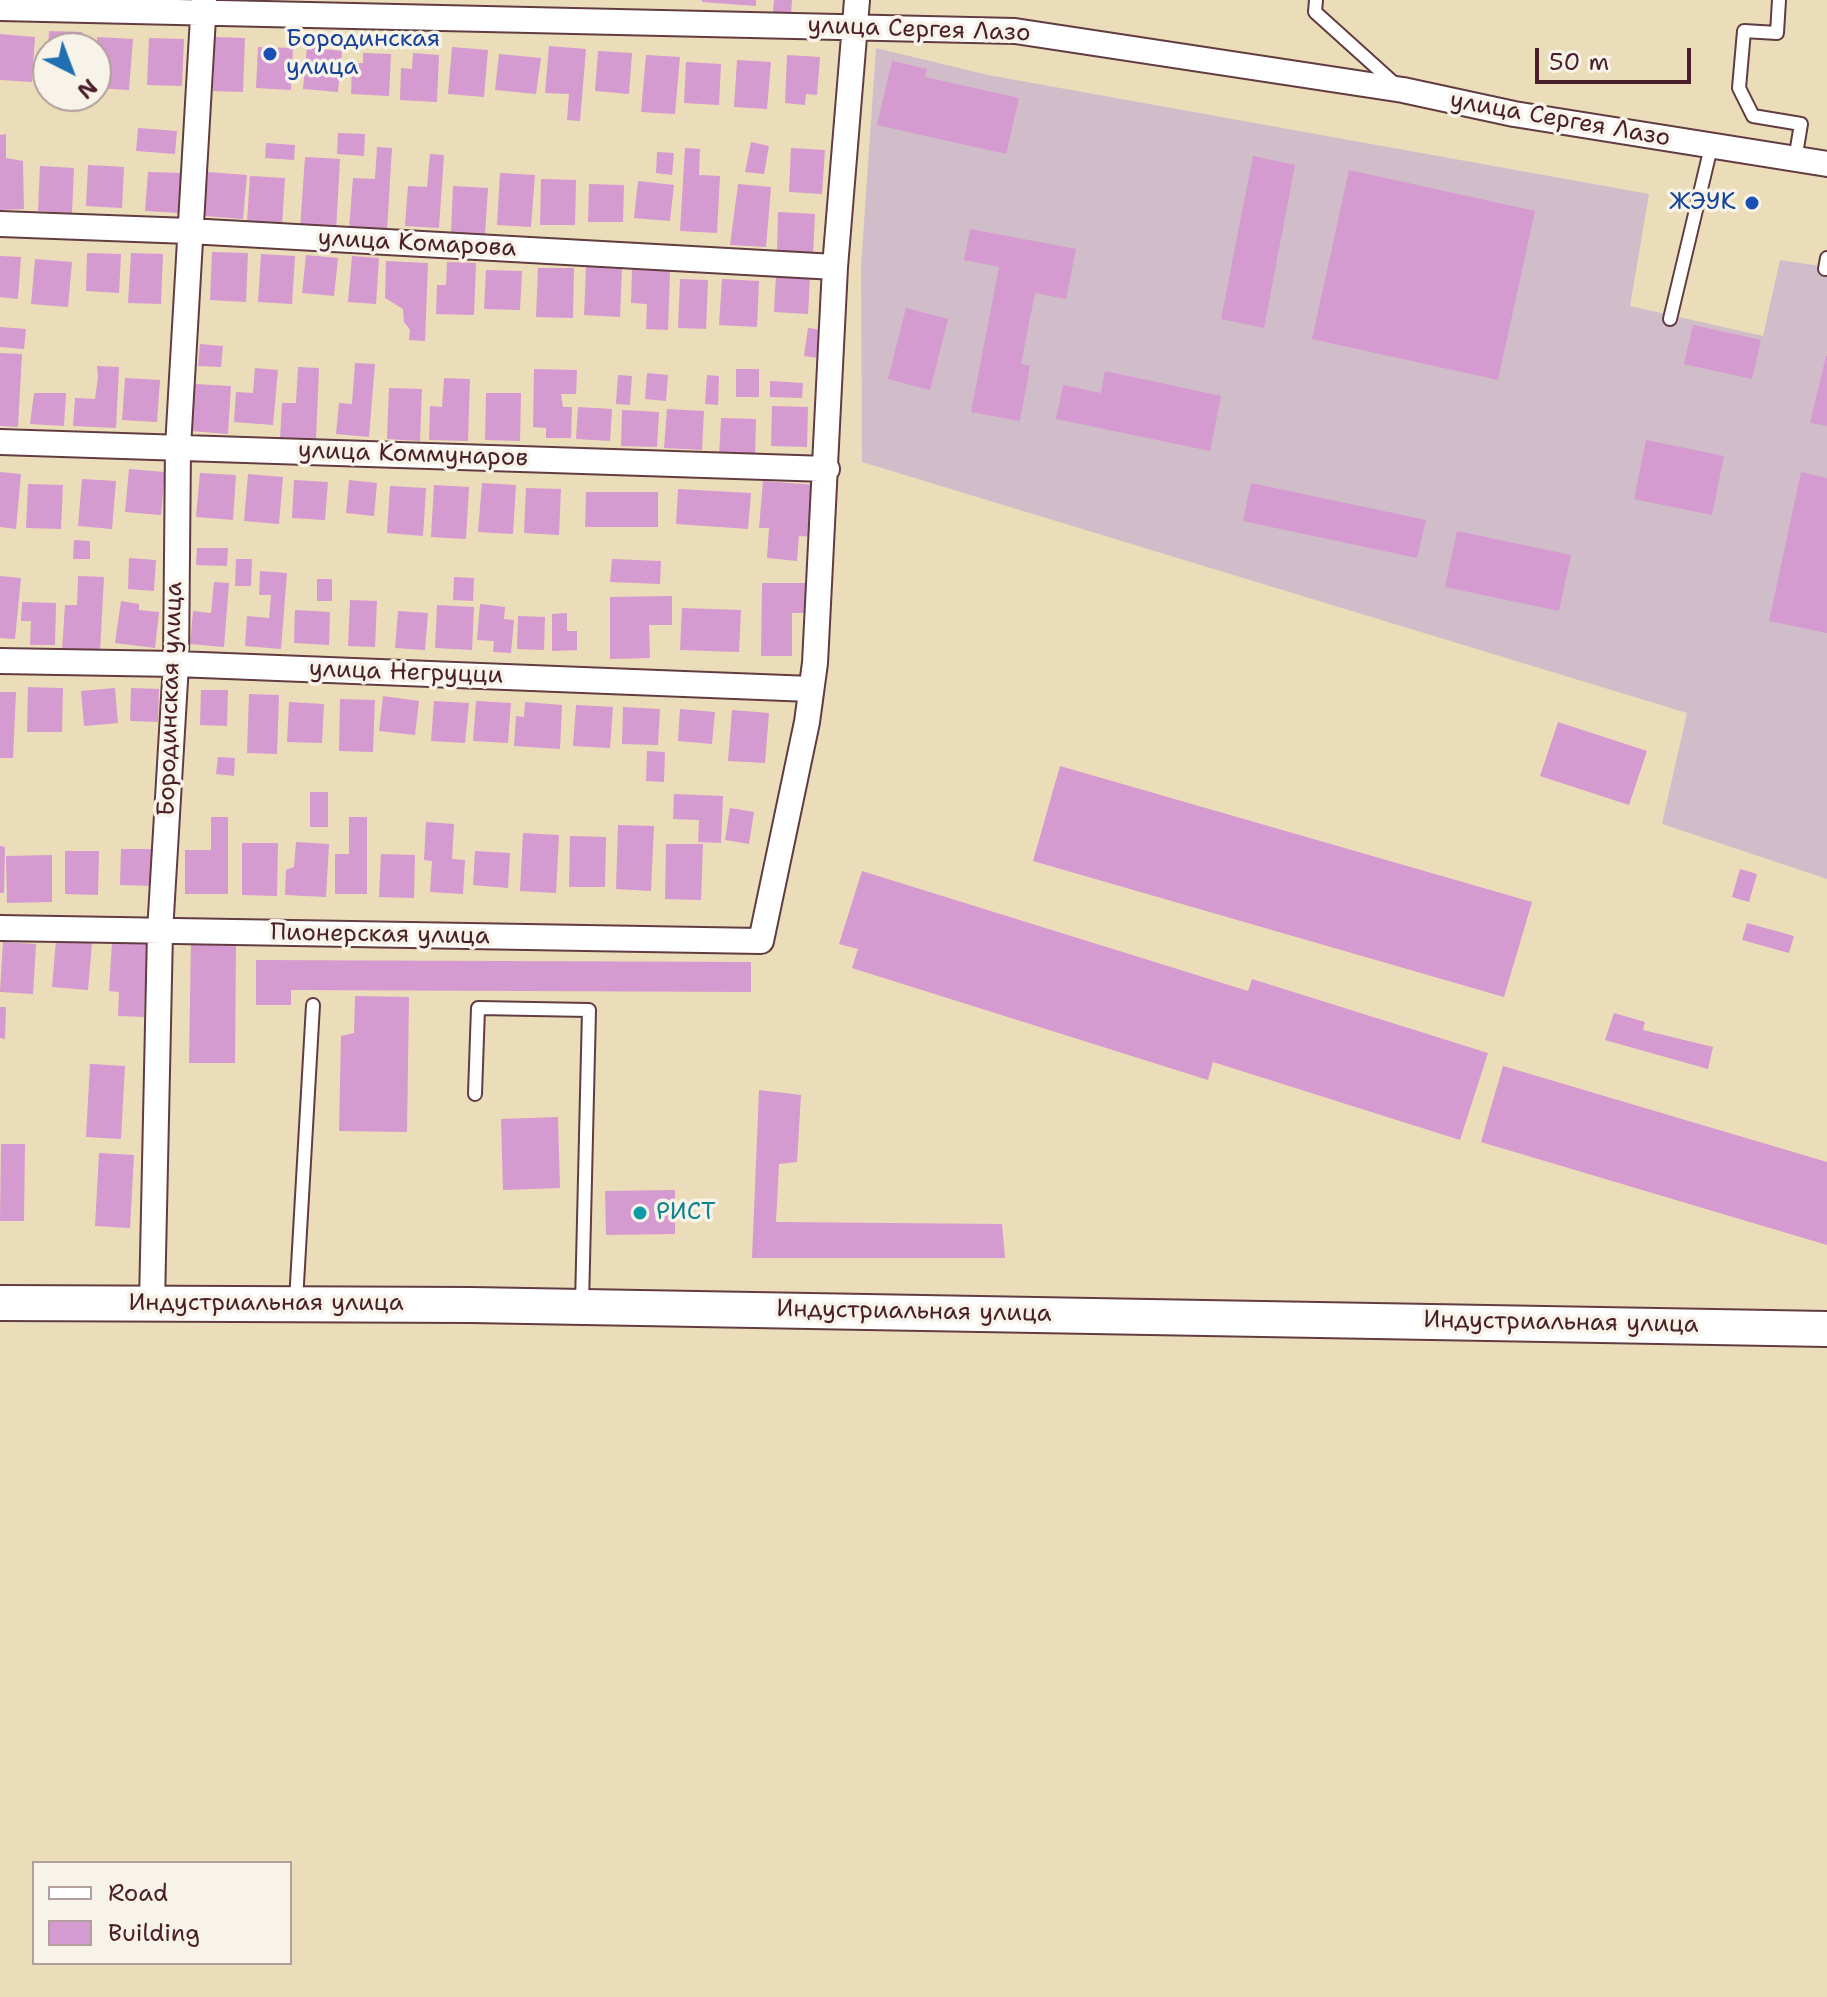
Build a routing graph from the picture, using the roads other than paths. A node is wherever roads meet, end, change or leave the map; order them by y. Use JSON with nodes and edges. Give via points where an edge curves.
{"nodes":[{"id":1,"x":857,"y":0,"type":"edge"},
{"id":2,"x":1316,"y":0,"type":"edge"},
{"id":3,"x":1779,"y":0,"type":"edge"},
{"id":4,"x":204,"y":7,"type":"edge"},
{"id":5,"x":0,"y":8,"type":"edge"},
{"id":6,"x":853,"y":26,"type":"junction"},
{"id":7,"x":1403,"y":90,"type":"junction"},
{"id":8,"x":1711,"y":147,"type":"junction"},
{"id":9,"x":1795,"y":160,"type":"junction"},
{"id":10,"x":1827,"y":164,"type":"edge"},
{"id":11,"x":0,"y":224,"type":"edge"},
{"id":12,"x":189,"y":231,"type":"junction"},
{"id":13,"x":835,"y":267,"type":"junction"},
{"id":14,"x":1670,"y":319,"type":"dead end"},
{"id":15,"x":0,"y":442,"type":"edge"},
{"id":16,"x":178,"y":447,"type":"junction"},
{"id":17,"x":827,"y":469,"type":"junction"},
{"id":18,"x":0,"y":661,"type":"edge"},
{"id":19,"x":176,"y":664,"type":"junction"},
{"id":20,"x":811,"y":689,"type":"junction"},
{"id":21,"x":0,"y":928,"type":"edge"},
{"id":22,"x":160,"y":932,"type":"junction"},
{"id":23,"x":313,"y":1005,"type":"dead end"},
{"id":24,"x":475,"y":1094,"type":"dead end"},
{"id":25,"x":0,"y":1303,"type":"edge"},
{"id":26,"x":152,"y":1303,"type":"junction"},
{"id":27,"x":295,"y":1305,"type":"junction"},
{"id":28,"x":582,"y":1307,"type":"junction"},
{"id":29,"x":1827,"y":1329,"type":"edge"}],
"edges":[{"from":1,"to":6,"type":"street"},
{"from":2,"to":7,"type":"lane","via":[[1315,12]]},
{"from":3,"to":9,"type":"lane","via":[[1777,33],[1744,31],[1739,88],[1753,116],[1801,124]]},
{"from":4,"to":5,"type":"street","name":"улица Сергея Лазо"},
{"from":4,"to":6,"type":"street","name":"улица Сергея Лазо"},
{"from":4,"to":12,"type":"street","name":"Бородинская улица"},
{"from":6,"to":7,"type":"street","name":"улица Сергея Лазо","via":[[1015,31]]},
{"from":6,"to":13,"type":"street"},
{"from":7,"to":8,"type":"street","name":"улица Сергея Лазо"},
{"from":8,"to":9,"type":"street","name":"улица Сергея Лазо"},
{"from":8,"to":14,"type":"lane"},
{"from":9,"to":10,"type":"street","name":"улица Сергея Лазо"},
{"from":11,"to":12,"type":"street","name":"улица Комарова"},
{"from":12,"to":13,"type":"street","name":"улица Комарова"},
{"from":12,"to":16,"type":"street","name":"Бородинская улица"},
{"from":13,"to":17,"type":"street"},
{"from":15,"to":16,"type":"street","name":"улица Коммунаров"},
{"from":16,"to":17,"type":"street","name":"улица Коммунаров"},
{"from":16,"to":19,"type":"street","name":"Бородинская улица"},
{"from":17,"to":20,"type":"street"},
{"from":18,"to":19,"type":"street","name":"улица Негруцци"},
{"from":19,"to":20,"type":"street","name":"улица Негруцци"},
{"from":19,"to":22,"type":"street","name":"Бородинская улица"},
{"from":20,"to":22,"type":"street","name":"Пионерская улица","via":[[761,941]]},
{"from":21,"to":22,"type":"street","name":"Пионерская улица"},
{"from":22,"to":26,"type":"street","name":"Бородинская улица"},
{"from":23,"to":27,"type":"lane"},
{"from":24,"to":28,"type":"lane","via":[[478,1008],[589,1010]]},
{"from":25,"to":26,"type":"main road","name":"Индустриальная улица"},
{"from":26,"to":27,"type":"main road","name":"Индустриальная улица"},
{"from":27,"to":28,"type":"main road","name":"Индустриальная улица"},
{"from":28,"to":29,"type":"main road","name":"Индустриальная улица"}]}
